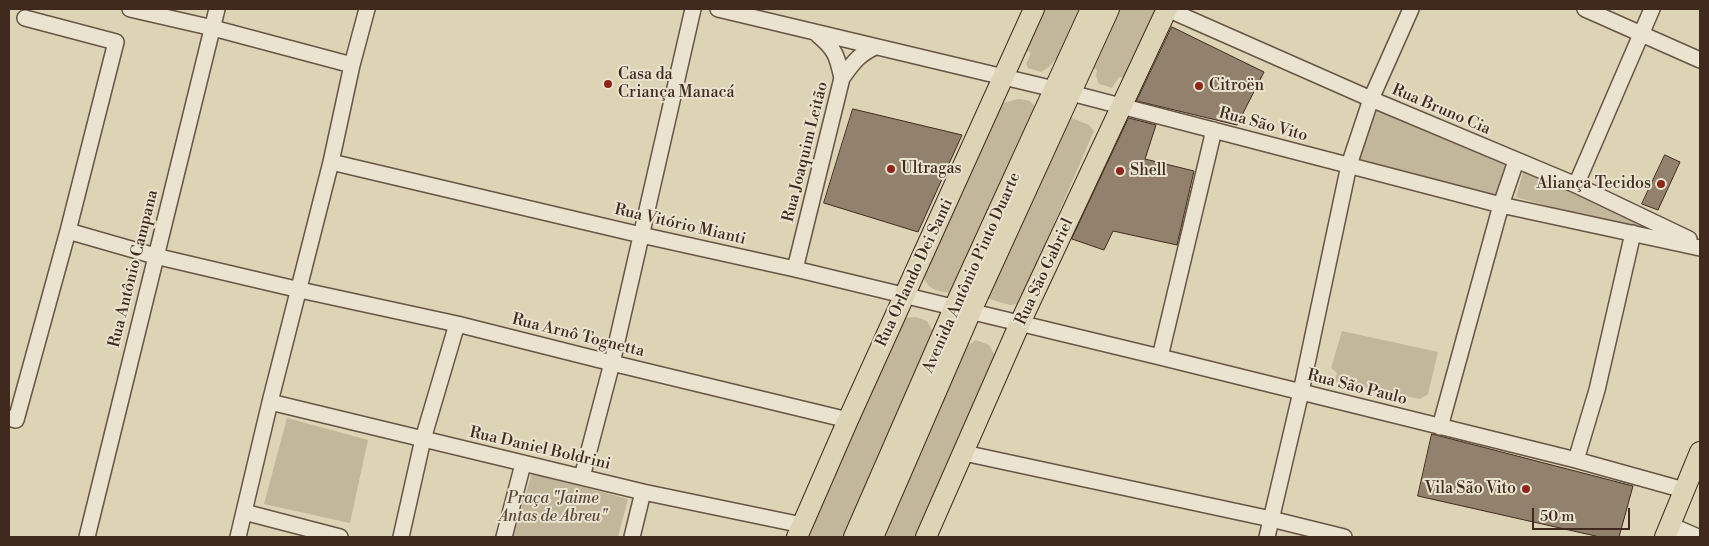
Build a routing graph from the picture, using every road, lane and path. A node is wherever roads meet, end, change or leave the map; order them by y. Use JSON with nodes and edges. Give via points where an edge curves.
{"nodes":[{"id":1,"x":130,"y":9,"type":"edge"},
{"id":2,"x":217,"y":9,"type":"edge"},
{"id":3,"x":367,"y":9,"type":"edge"},
{"id":4,"x":693,"y":9,"type":"edge"},
{"id":5,"x":718,"y":9,"type":"edge"},
{"id":6,"x":1034,"y":9,"type":"edge"},
{"id":7,"x":1091,"y":9,"type":"edge"},
{"id":8,"x":1109,"y":9,"type":"edge"},
{"id":9,"x":1167,"y":9,"type":"edge"},
{"id":10,"x":1411,"y":9,"type":"edge"},
{"id":11,"x":1585,"y":9,"type":"edge"},
{"id":12,"x":1652,"y":9,"type":"edge"},
{"id":13,"x":25,"y":18,"type":"dead end"},
{"id":14,"x":213,"y":28,"type":"junction"},
{"id":15,"x":816,"y":33,"type":"junction"},
{"id":16,"x":1641,"y":34,"type":"junction"},
{"id":17,"x":875,"y":47,"type":"junction"},
{"id":18,"x":1700,"y":60,"type":"edge"},
{"id":19,"x":352,"y":65,"type":"junction"},
{"id":20,"x":1004,"y":77,"type":"junction"},
{"id":21,"x":842,"y":78,"type":"junction"},
{"id":22,"x":1063,"y":91,"type":"junction"},
{"id":23,"x":1371,"y":99,"type":"junction"},
{"id":24,"x":1122,"y":106,"type":"junction"},
{"id":25,"x":1214,"y":130,"type":"junction"},
{"id":26,"x":1516,"y":161,"type":"junction"},
{"id":27,"x":331,"y":162,"type":"junction"},
{"id":28,"x":1348,"y":166,"type":"junction"},
{"id":29,"x":1576,"y":186,"type":"junction"},
{"id":30,"x":1501,"y":204,"type":"junction"},
{"id":31,"x":68,"y":231,"type":"junction"},
{"id":32,"x":1633,"y":233,"type":"junction"},
{"id":33,"x":641,"y":235,"type":"junction"},
{"id":34,"x":1700,"y":246,"type":"edge"},
{"id":35,"x":155,"y":256,"type":"junction"},
{"id":36,"x":795,"y":269,"type":"junction"},
{"id":37,"x":300,"y":290,"type":"junction"},
{"id":38,"x":904,"y":296,"type":"junction"},
{"id":39,"x":962,"y":310,"type":"junction"},
{"id":40,"x":1020,"y":323,"type":"junction"},
{"id":41,"x":457,"y":324,"type":"junction"},
{"id":42,"x":1160,"y":357,"type":"junction"},
{"id":43,"x":612,"y":363,"type":"junction"},
{"id":44,"x":1301,"y":392,"type":"junction"},
{"id":45,"x":270,"y":402,"type":"junction"},
{"id":46,"x":9,"y":418,"type":"edge"},
{"id":47,"x":848,"y":420,"type":"junction"},
{"id":48,"x":1440,"y":427,"type":"junction"},
{"id":49,"x":423,"y":439,"type":"junction"},
{"id":50,"x":1700,"y":452,"type":"edge"},
{"id":51,"x":964,"y":453,"type":"junction"},
{"id":52,"x":1576,"y":460,"type":"junction"},
{"id":53,"x":523,"y":464,"type":"junction"},
{"id":54,"x":582,"y":477,"type":"junction"},
{"id":55,"x":1684,"y":490,"type":"junction"},
{"id":56,"x":643,"y":492,"type":"junction"},
{"id":57,"x":244,"y":512,"type":"junction"},
{"id":58,"x":1271,"y":519,"type":"junction"},
{"id":59,"x":799,"y":531,"type":"edge"},
{"id":60,"x":1667,"y":531,"type":"edge"},
{"id":61,"x":87,"y":537,"type":"edge"},
{"id":62,"x":238,"y":537,"type":"edge"},
{"id":63,"x":340,"y":537,"type":"edge"},
{"id":64,"x":401,"y":537,"type":"edge"},
{"id":65,"x":504,"y":537,"type":"edge"},
{"id":66,"x":632,"y":537,"type":"edge"},
{"id":67,"x":854,"y":537,"type":"edge"},
{"id":68,"x":873,"y":537,"type":"edge"},
{"id":69,"x":926,"y":537,"type":"edge"},
{"id":70,"x":1267,"y":537,"type":"edge"},
{"id":71,"x":1344,"y":537,"type":"edge"},
{"id":72,"x":1698,"y":537,"type":"edge"}],
"edges":[{"from":1,"to":14,"type":"street"},
{"from":2,"to":14,"type":"street","name":"Rua Antônio Campana"},
{"from":3,"to":19,"type":"street"},
{"from":4,"to":33,"type":"street"},
{"from":5,"to":15,"type":"street"},
{"from":6,"to":20,"type":"main road","name":"Rua Orlando Dei Santi"},
{"from":7,"to":22,"type":"main road","name":"Avenida Antônio Pinto Duarte"},
{"from":8,"to":22,"type":"main road","name":"Avenida Antônio Pinto Duarte"},
{"from":9,"to":23,"type":"street","name":"Rua Bruno Cia"},
{"from":9,"to":24,"type":"main road","name":"Rua São Gabriel"},
{"from":10,"to":23,"type":"street"},
{"from":11,"to":16,"type":"street"},
{"from":12,"to":16,"type":"street"},
{"from":13,"to":31,"type":"street","via":[[116,42]]},
{"from":14,"to":19,"type":"street"},
{"from":14,"to":35,"type":"street","name":"Rua Antônio Campana"},
{"from":15,"to":17,"type":"street","name":"Rua São Vito"},
{"from":15,"to":21,"type":"street","name":"Rua Joaquim Leitão","via":[[831,45]]},
{"from":16,"to":18,"type":"street"},
{"from":16,"to":29,"type":"street"},
{"from":17,"to":20,"type":"street","name":"Rua São Vito"},
{"from":17,"to":21,"type":"street","via":[[862,53]]},
{"from":19,"to":27,"type":"street"},
{"from":20,"to":22,"type":"street","name":"Rua São Vito"},
{"from":20,"to":38,"type":"main road","name":"Rua Orlando Dei Santi"},
{"from":21,"to":36,"type":"street","name":"Rua Joaquim Leitão"},
{"from":22,"to":24,"type":"street","name":"Rua São Vito"},
{"from":22,"to":39,"type":"main road","name":"Avenida Antônio Pinto Duarte"},
{"from":23,"to":26,"type":"street","name":"Rua Bruno Cia"},
{"from":23,"to":28,"type":"street"},
{"from":24,"to":25,"type":"street","name":"Rua São Vito"},
{"from":24,"to":40,"type":"main road","name":"Rua São Gabriel"},
{"from":25,"to":28,"type":"street","name":"Rua São Vito"},
{"from":25,"to":42,"type":"street"},
{"from":26,"to":29,"type":"street","name":"Rua Bruno Cia"},
{"from":26,"to":30,"type":"street"},
{"from":27,"to":33,"type":"street","name":"Rua Vitório Mianti"},
{"from":27,"to":37,"type":"street"},
{"from":28,"to":30,"type":"street","name":"Rua São Vito"},
{"from":28,"to":44,"type":"street"},
{"from":29,"to":34,"type":"street","name":"Rua Bruno Cia"},
{"from":30,"to":32,"type":"street","name":"Rua São Vito"},
{"from":30,"to":48,"type":"street"},
{"from":31,"to":35,"type":"street","name":"Rua Arnô Tognetta"},
{"from":31,"to":46,"type":"street","via":[[16,420]]},
{"from":32,"to":34,"type":"street","name":"Rua São Vito"},
{"from":32,"to":52,"type":"street","via":[[1597,390]]},
{"from":33,"to":36,"type":"street","name":"Rua Vitório Mianti"},
{"from":33,"to":43,"type":"street"},
{"from":35,"to":37,"type":"street","name":"Rua Arnô Tognetta"},
{"from":35,"to":61,"type":"street","name":"Rua Antônio Campana"},
{"from":36,"to":38,"type":"street","name":"Rua Vitório Mianti"},
{"from":37,"to":41,"type":"street","name":"Rua Arnô Tognetta"},
{"from":37,"to":45,"type":"street"},
{"from":38,"to":39,"type":"street","name":"Rua Vitório Mianti"},
{"from":38,"to":47,"type":"main road","name":"Rua Orlando Dei Santi"},
{"from":39,"to":40,"type":"street","name":"Rua Vitório Mianti"},
{"from":39,"to":67,"type":"main road","name":"Avenida Antônio Pinto Duarte"},
{"from":39,"to":68,"type":"main road","name":"Avenida Antônio Pinto Duarte"},
{"from":40,"to":42,"type":"street","name":"Rua São Paulo"},
{"from":40,"to":51,"type":"main road","name":"Rua São Gabriel"},
{"from":41,"to":43,"type":"street","name":"Rua Arnô Tognetta"},
{"from":41,"to":49,"type":"street"},
{"from":42,"to":44,"type":"street","name":"Rua São Paulo"},
{"from":43,"to":47,"type":"street","name":"Rua Arnô Tognetta"},
{"from":43,"to":54,"type":"street"},
{"from":44,"to":48,"type":"street","name":"Rua São Paulo"},
{"from":44,"to":58,"type":"street"},
{"from":45,"to":49,"type":"street","name":"Rua Daniel Boldrini"},
{"from":45,"to":57,"type":"street"},
{"from":47,"to":59,"type":"main road","name":"Rua Orlando Dei Santi"},
{"from":48,"to":52,"type":"street","name":"Rua São Paulo"},
{"from":49,"to":53,"type":"street","name":"Rua Daniel Boldrini"},
{"from":49,"to":64,"type":"street"},
{"from":50,"to":55,"type":"main road"},
{"from":51,"to":58,"type":"street"},
{"from":51,"to":69,"type":"main road","name":"Rua São Gabriel"},
{"from":52,"to":55,"type":"street","name":"Rua São Paulo"},
{"from":53,"to":54,"type":"street","name":"Rua Daniel Boldrini"},
{"from":53,"to":65,"type":"street"},
{"from":54,"to":56,"type":"street","name":"Rua Daniel Boldrini"},
{"from":55,"to":60,"type":"main road"},
{"from":56,"to":59,"type":"street","name":"Rua Daniel Boldrini"},
{"from":56,"to":66,"type":"street"},
{"from":57,"to":62,"type":"street"},
{"from":57,"to":63,"type":"street"},
{"from":58,"to":70,"type":"street"},
{"from":58,"to":71,"type":"street"},
{"from":60,"to":72,"type":"street"}]}
